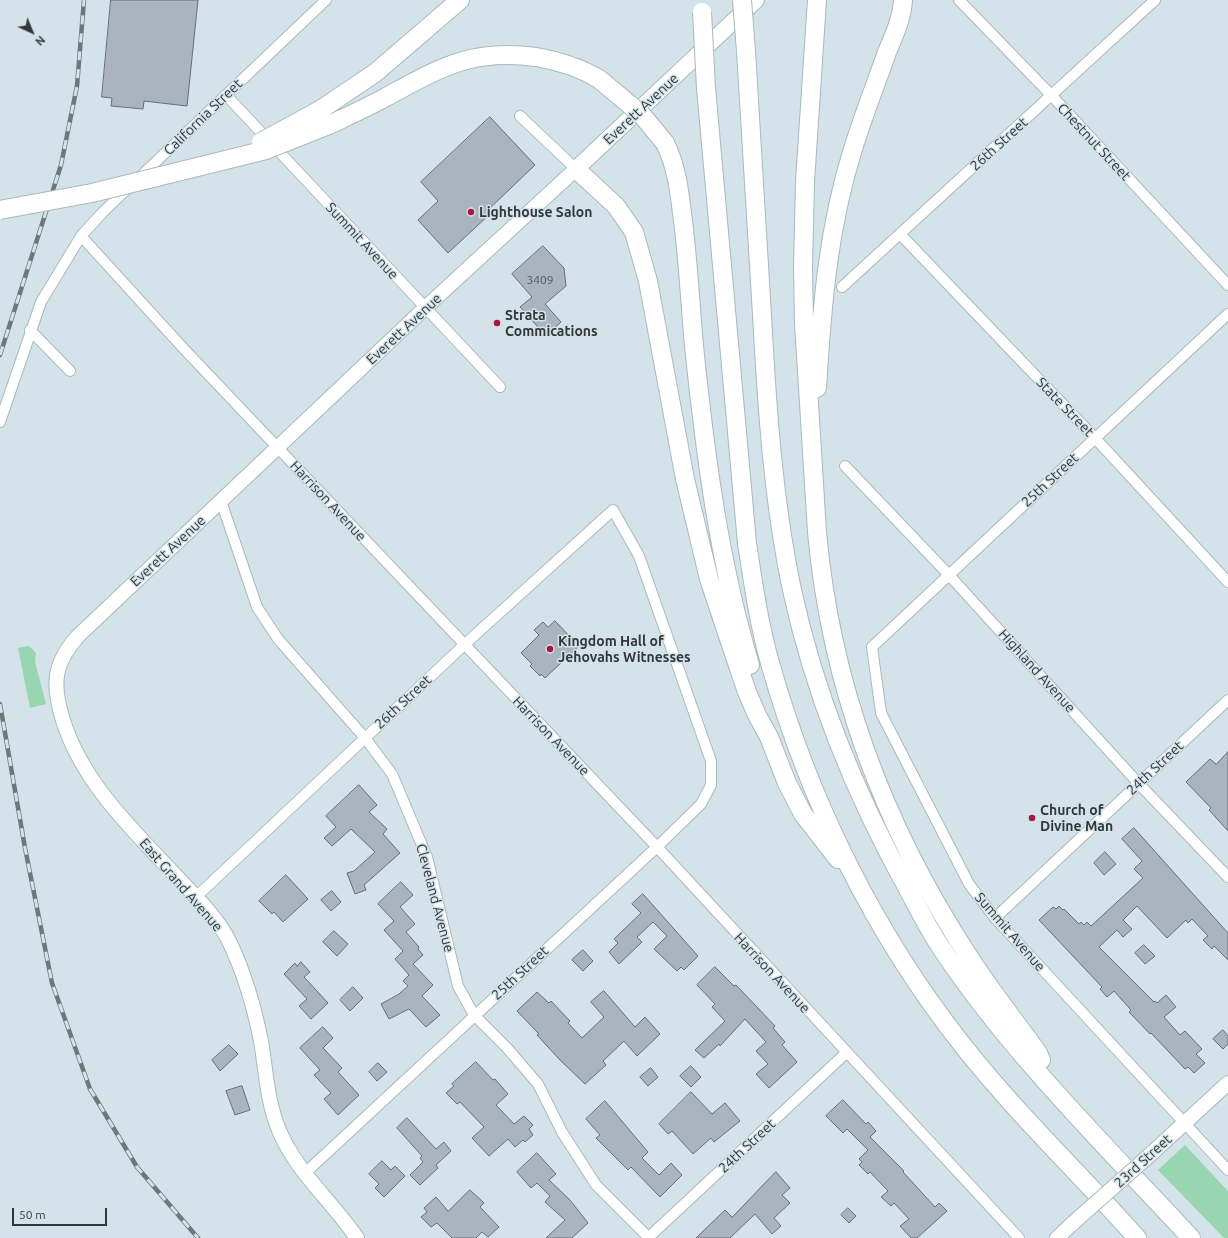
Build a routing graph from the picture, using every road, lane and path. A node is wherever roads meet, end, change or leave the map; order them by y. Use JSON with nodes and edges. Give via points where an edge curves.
{"nodes":[{"id":1,"x":326,"y":0,"type":"edge"},
{"id":2,"x":460,"y":0,"type":"edge"},
{"id":3,"x":742,"y":0,"type":"edge"},
{"id":4,"x":756,"y":0,"type":"edge"},
{"id":5,"x":817,"y":0,"type":"edge"},
{"id":6,"x":903,"y":0,"type":"edge"},
{"id":7,"x":959,"y":0,"type":"edge"},
{"id":8,"x":1155,"y":0,"type":"edge"},
{"id":9,"x":702,"y":6,"type":"edge"},
{"id":10,"x":226,"y":95,"type":"junction"},
{"id":11,"x":1052,"y":96,"type":"junction"},
{"id":12,"x":520,"y":116,"type":"dead end"},
{"id":13,"x":324,"y":117,"type":"junction"},
{"id":14,"x":576,"y":169,"type":"junction"},
{"id":15,"x":0,"y":210,"type":"edge"},
{"id":16,"x":900,"y":234,"type":"junction"},
{"id":17,"x":81,"y":236,"type":"junction"},
{"id":18,"x":1228,"y":285,"type":"edge"},
{"id":19,"x":842,"y":287,"type":"dead end"},
{"id":20,"x":425,"y":308,"type":"junction"},
{"id":21,"x":1228,"y":314,"type":"edge"},
{"id":22,"x":30,"y":330,"type":"junction"},
{"id":23,"x":70,"y":371,"type":"dead end"},
{"id":24,"x":500,"y":387,"type":"dead end"},
{"id":25,"x":0,"y":422,"type":"edge"},
{"id":26,"x":1095,"y":438,"type":"junction"},
{"id":27,"x":278,"y":448,"type":"junction"},
{"id":28,"x":845,"y":466,"type":"dead end"},
{"id":29,"x":812,"y":478,"type":"junction"},
{"id":30,"x":221,"y":501,"type":"junction"},
{"id":31,"x":949,"y":575,"type":"junction"},
{"id":32,"x":1228,"y":582,"type":"edge"},
{"id":33,"x":464,"y":645,"type":"junction"},
{"id":34,"x":872,"y":647,"type":"joint"},
{"id":35,"x":58,"y":665,"type":"joint"},
{"id":36,"x":1228,"y":700,"type":"edge"},
{"id":37,"x":769,"y":737,"type":"junction"},
{"id":38,"x":365,"y":738,"type":"junction"},
{"id":39,"x":711,"y":761,"type":"joint"},
{"id":40,"x":1138,"y":784,"type":"junction"},
{"id":41,"x":657,"y":847,"type":"junction"},
{"id":42,"x":1228,"y":877,"type":"edge"},
{"id":43,"x":859,"y":884,"type":"junction"},
{"id":44,"x":196,"y":897,"type":"junction"},
{"id":45,"x":995,"y":918,"type":"junction"},
{"id":46,"x":474,"y":1015,"type":"junction"},
{"id":47,"x":846,"y":1053,"type":"junction"},
{"id":48,"x":1228,"y":1083,"type":"edge"},
{"id":49,"x":1051,"y":1086,"type":"junction"},
{"id":50,"x":1185,"y":1123,"type":"junction"},
{"id":51,"x":1228,"y":1170,"type":"edge"},
{"id":52,"x":304,"y":1174,"type":"junction"},
{"id":53,"x":357,"y":1238,"type":"edge"},
{"id":54,"x":649,"y":1238,"type":"edge"},
{"id":55,"x":1019,"y":1238,"type":"edge"},
{"id":56,"x":1057,"y":1238,"type":"edge"},
{"id":57,"x":1137,"y":1238,"type":"edge"},
{"id":58,"x":1191,"y":1238,"type":"edge"}],
"edges":[{"from":1,"to":10,"type":"street","name":"California Street"},
{"from":2,"to":13,"type":"highway"},
{"from":3,"to":49,"type":"highway","bridge":true,"via":[[772,459],[792,590],[816,680],[836,739],[882,844],[937,941],[984,1008]]},
{"from":4,"to":14,"type":"main road","name":"Everett Avenue"},
{"from":5,"to":29,"type":"highway","via":[[805,182],[803,267]]},
{"from":6,"to":29,"type":"highway","via":[[898,22],[850,159],[830,244],[821,315]]},
{"from":7,"to":11,"type":"street","name":"Chestnut Street"},
{"from":8,"to":11,"type":"street","name":"26th Street"},
{"from":9,"to":43,"type":"highway","bridge":true,"via":[[706,88],[747,543],[759,617],[776,684],[803,760],[831,829]]},
{"from":10,"to":17,"type":"street","name":"California Street"},
{"from":10,"to":20,"type":"street","name":"Summit Avenue"},
{"from":11,"to":16,"type":"street","name":"26th Street"},
{"from":11,"to":18,"type":"street","name":"Chestnut Street"},
{"from":12,"to":14,"type":"street"},
{"from":13,"to":15,"type":"highway","bridge":true,"via":[[220,160],[120,187]]},
{"from":13,"to":37,"type":"highway","bridge":true,"via":[[386,98],[435,70],[478,57],[516,54],[554,60],[599,79],[641,114],[665,143],[675,168],[687,249],[697,379],[720,535],[731,595]]},
{"from":14,"to":20,"type":"main road","name":"Everett Avenue"},
{"from":14,"to":37,"type":"highway","via":[[616,206],[634,232],[648,281],[684,479],[709,579],[747,692]]},
{"from":16,"to":19,"type":"street","name":"26th Street"},
{"from":16,"to":26,"type":"street","name":"State Street"},
{"from":17,"to":22,"type":"street","name":"California Street","via":[[41,302]]},
{"from":17,"to":27,"type":"street","name":"Harrison Avenue"},
{"from":20,"to":24,"type":"street","name":"Summit Avenue"},
{"from":20,"to":27,"type":"main road","name":"Everett Avenue"},
{"from":21,"to":26,"type":"street","name":"25th Street"},
{"from":22,"to":23,"type":"street"},
{"from":22,"to":25,"type":"street","name":"California Street"},
{"from":26,"to":31,"type":"street","name":"25th Street"},
{"from":26,"to":32,"type":"street","name":"State Street"},
{"from":27,"to":30,"type":"main road","name":"Everett Avenue"},
{"from":27,"to":33,"type":"street","name":"Harrison Avenue"},
{"from":28,"to":31,"type":"street","name":"Highland Avenue"},
{"from":29,"to":49,"type":"highway","via":[[819,561],[832,636],[854,723],[878,789],[913,862],[969,957],[1038,1053]]},
{"from":30,"to":35,"type":"main road","name":"Everett Avenue","via":[[78,636]]},
{"from":30,"to":38,"type":"street","name":"Cleveland Avenue","via":[[257,607],[278,639]]},
{"from":31,"to":34,"type":"street","name":"25th Street"},
{"from":31,"to":40,"type":"street","name":"Highland Avenue"},
{"from":33,"to":38,"type":"street","name":"26th Street"},
{"from":33,"to":39,"type":"street","name":"26th Street","via":[[613,510],[639,556]]},
{"from":33,"to":41,"type":"street","name":"Harrison Avenue"},
{"from":34,"to":45,"type":"street","name":"Summit Avenue","via":[[881,713],[969,884]]},
{"from":35,"to":44,"type":"main road","name":"East Grand Avenue","via":[[58,702],[67,732],[86,768],[122,818]]},
{"from":36,"to":40,"type":"street","name":"24th Street"},
{"from":37,"to":43,"type":"highway","via":[[787,783],[803,814]]},
{"from":38,"to":44,"type":"street","name":"26th Street"},
{"from":38,"to":46,"type":"street","name":"Cleveland Avenue","via":[[392,774],[408,808],[427,857],[458,986]]},
{"from":39,"to":41,"type":"street","name":"25th Street","via":[[711,785],[700,804]]},
{"from":40,"to":42,"type":"street","name":"Highland Avenue"},
{"from":40,"to":45,"type":"street","name":"24th Street"},
{"from":41,"to":46,"type":"street","name":"25th Street"},
{"from":41,"to":47,"type":"street","name":"Harrison Avenue"},
{"from":43,"to":57,"type":"highway","via":[[908,969],[964,1047],[1021,1114]]},
{"from":44,"to":52,"type":"main road","name":"East Grand Avenue","via":[[228,938],[239,962],[261,1041],[267,1087],[279,1130]]},
{"from":45,"to":50,"type":"street","name":"Summit Avenue"},
{"from":46,"to":52,"type":"street","name":"25th Street"},
{"from":46,"to":54,"type":"street","name":"Cleveland Avenue","via":[[538,1084],[562,1132],[596,1185]]},
{"from":47,"to":54,"type":"street","name":"24th Street"},
{"from":47,"to":55,"type":"street","name":"Harrison Avenue"},
{"from":48,"to":50,"type":"main road","name":"23rd Street"},
{"from":49,"to":58,"type":"highway"},
{"from":50,"to":51,"type":"street","name":"Summit Avenue"},
{"from":50,"to":56,"type":"main road","name":"23rd Street","bridge":true},
{"from":52,"to":53,"type":"main road","name":"East Grand Avenue"}]}
